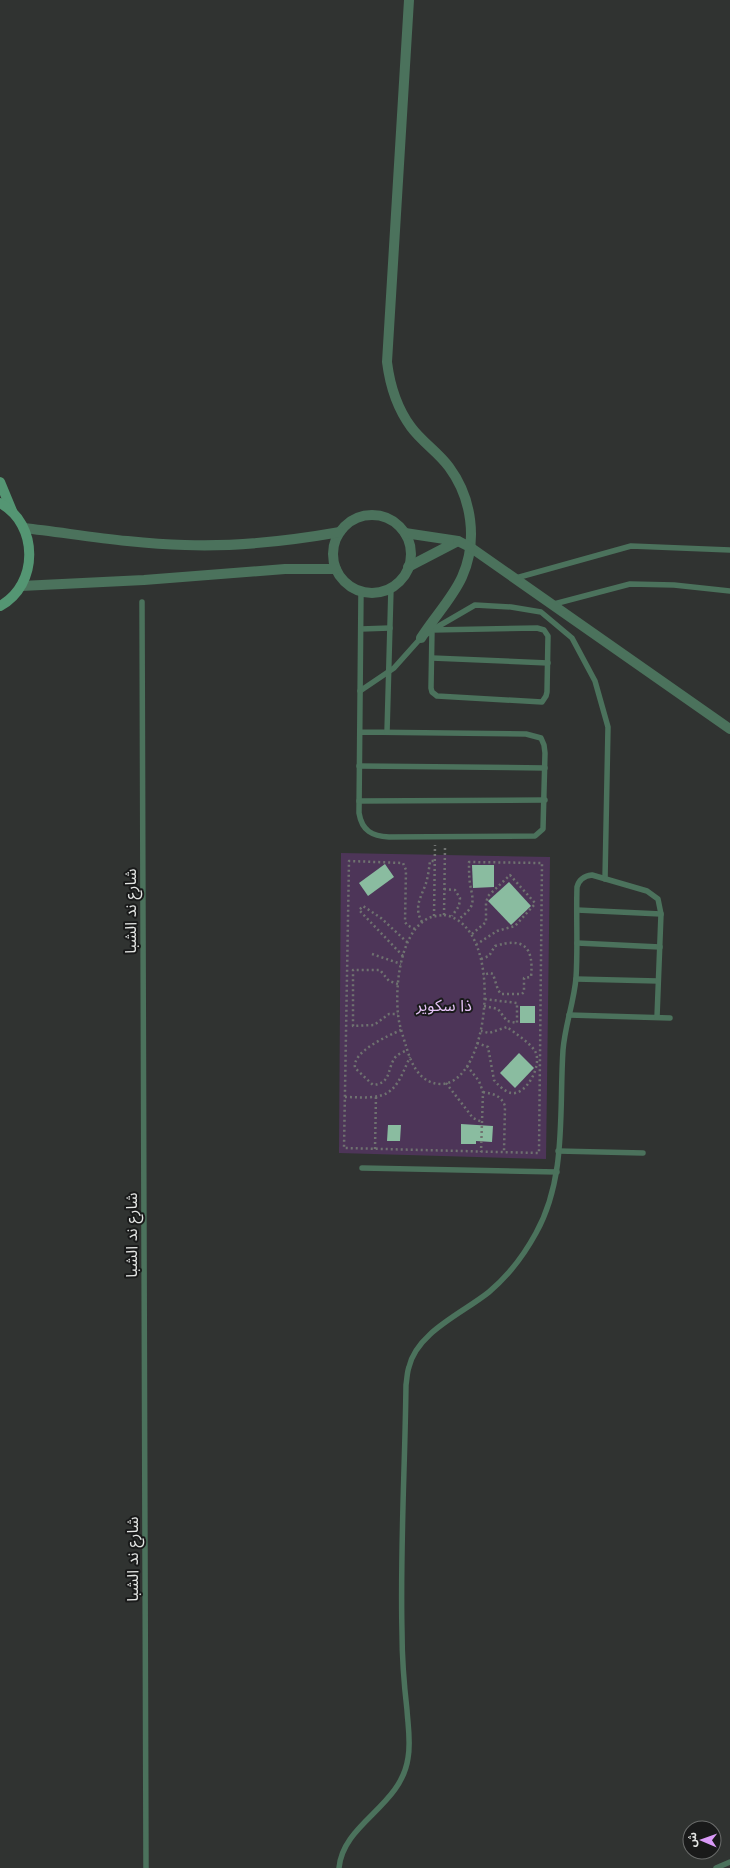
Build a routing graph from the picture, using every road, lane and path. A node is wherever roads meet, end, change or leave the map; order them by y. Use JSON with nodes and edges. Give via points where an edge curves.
{"nodes":[{"id":1,"x":409,"y":0,"type":"edge"},
{"id":2,"x":0,"y":482,"type":"edge"},
{"id":3,"x":0,"y":504,"type":"edge"},
{"id":4,"x":13,"y":513,"type":"junction"},
{"id":5,"x":24,"y":528,"type":"junction"},
{"id":6,"x":340,"y":532,"type":"junction"},
{"id":7,"x":405,"y":533,"type":"junction"},
{"id":8,"x":458,"y":541,"type":"junction"},
{"id":9,"x":470,"y":547,"type":"junction"},
{"id":10,"x":730,"y":550,"type":"edge"},
{"id":11,"x":336,"y":568,"type":"junction"},
{"id":12,"x":408,"y":568,"type":"junction"},
{"id":13,"x":516,"y":578,"type":"junction"},
{"id":14,"x":21,"y":586,"type":"junction"},
{"id":15,"x":391,"y":588,"type":"junction"},
{"id":16,"x":361,"y":591,"type":"junction"},
{"id":17,"x":730,"y":591,"type":"edge"},
{"id":18,"x":142,"y":602,"type":"dead end"},
{"id":19,"x":2,"y":604,"type":"edge"},
{"id":20,"x":554,"y":604,"type":"junction"},
{"id":21,"x":0,"y":616,"type":"edge"},
{"id":22,"x":390,"y":628,"type":"junction"},
{"id":23,"x":360,"y":629,"type":"junction"},
{"id":24,"x":432,"y":630,"type":"junction"},
{"id":25,"x":422,"y":638,"type":"junction"},
{"id":26,"x":432,"y":658,"type":"junction"},
{"id":27,"x":548,"y":663,"type":"junction"},
{"id":28,"x":389,"y":672,"type":"junction"},
{"id":29,"x":360,"y":691,"type":"junction"},
{"id":30,"x":730,"y":729,"type":"edge"},
{"id":31,"x":360,"y":732,"type":"junction"},
{"id":32,"x":387,"y":732,"type":"junction"},
{"id":33,"x":359,"y":766,"type":"junction"},
{"id":34,"x":545,"y":768,"type":"junction"},
{"id":35,"x":544,"y":800,"type":"junction"},
{"id":36,"x":359,"y":801,"type":"junction"},
{"id":37,"x":435,"y":837,"type":"junction"},
{"id":38,"x":445,"y":847,"type":"dead end"},
{"id":39,"x":435,"y":860,"type":"junction"},
{"id":40,"x":605,"y":879,"type":"junction"},
{"id":41,"x":444,"y":889,"type":"junction"},
{"id":42,"x":577,"y":910,"type":"junction"},
{"id":43,"x":661,"y":914,"type":"junction"},
{"id":44,"x":444,"y":915,"type":"junction"},
{"id":45,"x":434,"y":916,"type":"junction"},
{"id":46,"x":452,"y":916,"type":"junction"},
{"id":47,"x":459,"y":919,"type":"junction"},
{"id":48,"x":422,"y":922,"type":"junction"},
{"id":49,"x":415,"y":929,"type":"junction"},
{"id":50,"x":472,"y":934,"type":"junction"},
{"id":51,"x":577,"y":942,"type":"junction"},
{"id":52,"x":408,"y":943,"type":"junction"},
{"id":53,"x":477,"y":944,"type":"junction"},
{"id":54,"x":660,"y":947,"type":"junction"},
{"id":55,"x":372,"y":954,"type":"dead end"},
{"id":56,"x":403,"y":956,"type":"junction"},
{"id":57,"x":481,"y":959,"type":"junction"},
{"id":58,"x":401,"y":964,"type":"junction"},
{"id":59,"x":483,"y":975,"type":"junction"},
{"id":60,"x":576,"y":979,"type":"junction"},
{"id":61,"x":658,"y":981,"type":"junction"},
{"id":62,"x":398,"y":984,"type":"junction"},
{"id":63,"x":484,"y":999,"type":"junction"},
{"id":64,"x":484,"y":1006,"type":"junction"},
{"id":65,"x":398,"y":1014,"type":"junction"},
{"id":66,"x":569,"y":1015,"type":"junction"},
{"id":67,"x":656,"y":1018,"type":"junction"},
{"id":68,"x":670,"y":1018,"type":"dead end"},
{"id":69,"x":401,"y":1030,"type":"junction"},
{"id":70,"x":481,"y":1031,"type":"junction"},
{"id":71,"x":477,"y":1044,"type":"junction"},
{"id":72,"x":407,"y":1050,"type":"junction"},
{"id":73,"x":410,"y":1057,"type":"junction"},
{"id":74,"x":467,"y":1066,"type":"junction"},
{"id":75,"x":446,"y":1083,"type":"junction"},
{"id":76,"x":483,"y":1092,"type":"junction"},
{"id":77,"x":376,"y":1096,"type":"junction"},
{"id":78,"x":345,"y":1097,"type":"junction"},
{"id":79,"x":482,"y":1122,"type":"junction"},
{"id":80,"x":375,"y":1149,"type":"junction"},
{"id":81,"x":558,"y":1151,"type":"junction"},
{"id":82,"x":481,"y":1152,"type":"junction"},
{"id":83,"x":504,"y":1152,"type":"junction"},
{"id":84,"x":643,"y":1153,"type":"dead end"},
{"id":85,"x":362,"y":1168,"type":"dead end"},
{"id":86,"x":557,"y":1172,"type":"junction"},
{"id":87,"x":730,"y":1862,"type":"edge"},
{"id":88,"x":146,"y":1868,"type":"edge"},
{"id":89,"x":339,"y":1868,"type":"edge"},
{"id":90,"x":716,"y":1868,"type":"edge"}],
"edges":[{"from":1,"to":9,"type":"street","via":[[387,362],[392,390],[404,416],[449,467],[462,490],[470,515]]},
{"from":2,"to":4,"type":"main road"},
{"from":3,"to":4,"type":"main road"},
{"from":4,"to":5,"type":"main road"},
{"from":5,"to":6,"type":"street","via":[[184,545],[288,540]]},
{"from":5,"to":14,"type":"main road","via":[[29,542],[30,557],[28,572]]},
{"from":6,"to":7,"type":"street","via":[[358,517],[375,515],[392,520]]},
{"from":6,"to":11,"type":"street","via":[[334,548]]},
{"from":7,"to":8,"type":"street"},
{"from":7,"to":12,"type":"street","via":[[411,550]]},
{"from":8,"to":9,"type":"street"},
{"from":8,"to":12,"type":"street"},
{"from":9,"to":13,"type":"street"},
{"from":9,"to":25,"type":"street","via":[[466,565],[455,590]]},
{"from":10,"to":13,"type":"lane","via":[[631,546]]},
{"from":11,"to":14,"type":"street"},
{"from":11,"to":16,"type":"street","via":[[346,583]]},
{"from":12,"to":15,"type":"street"},
{"from":13,"to":20,"type":"street"},
{"from":14,"to":19,"type":"main road"},
{"from":15,"to":16,"type":"street","via":[[376,592]]},
{"from":15,"to":22,"type":"lane"},
{"from":16,"to":23,"type":"lane"},
{"from":17,"to":20,"type":"lane","via":[[674,585],[630,584]]},
{"from":18,"to":88,"type":"lane","name":"شارع ند الشبا"},
{"from":19,"to":21,"type":"main road"},
{"from":20,"to":30,"type":"street"},
{"from":22,"to":23,"type":"lane"},
{"from":22,"to":28,"type":"lane"},
{"from":23,"to":29,"type":"lane"},
{"from":24,"to":25,"type":"lane"},
{"from":24,"to":26,"type":"lane"},
{"from":24,"to":27,"type":"lane","via":[[541,629],[548,636]]},
{"from":24,"to":40,"type":"lane","via":[[475,605],[511,607],[541,612],[572,638],[595,681],[608,727]]},
{"from":25,"to":28,"type":"lane"},
{"from":26,"to":27,"type":"lane"},
{"from":26,"to":27,"type":"lane","via":[[431,688],[434,695],[537,702],[542,702],[546,696]]},
{"from":28,"to":29,"type":"lane"},
{"from":28,"to":32,"type":"lane"},
{"from":29,"to":31,"type":"lane"},
{"from":31,"to":32,"type":"lane"},
{"from":31,"to":33,"type":"lane"},
{"from":32,"to":34,"type":"lane","via":[[534,735],[541,738],[544,745]]},
{"from":33,"to":34,"type":"lane"},
{"from":33,"to":36,"type":"lane"},
{"from":34,"to":35,"type":"lane"},
{"from":35,"to":36,"type":"lane"},
{"from":35,"to":37,"type":"lane","via":[[543,829],[535,836]]},
{"from":36,"to":37,"type":"lane","via":[[360,822],[371,834],[379,837]]},
{"from":37,"to":39,"type":"path"},
{"from":38,"to":41,"type":"path"},
{"from":39,"to":45,"type":"path"},
{"from":39,"to":48,"type":"path","via":[[430,861],[418,905]]},
{"from":40,"to":42,"type":"lane","via":[[592,875],[580,880],[577,887]]},
{"from":40,"to":43,"type":"lane","via":[[651,893],[658,900]]},
{"from":41,"to":44,"type":"path"},
{"from":41,"to":46,"type":"path","via":[[455,890],[460,898],[459,906]]},
{"from":42,"to":43,"type":"lane"},
{"from":42,"to":51,"type":"lane"},
{"from":43,"to":54,"type":"lane"},
{"from":44,"to":45,"type":"path"},
{"from":44,"to":46,"type":"path"},
{"from":45,"to":48,"type":"path"},
{"from":46,"to":47,"type":"path"},
{"from":47,"to":50,"type":"path"},
{"from":47,"to":83,"type":"path","via":[[470,910],[473,903],[469,862],[542,863],[539,1153]]},
{"from":48,"to":49,"type":"path"},
{"from":49,"to":52,"type":"path"},
{"from":49,"to":78,"type":"path","via":[[405,922],[406,870],[403,863],[349,861]]},
{"from":50,"to":53,"type":"path"},
{"from":50,"to":53,"type":"path","via":[[486,922],[488,896],[510,876],[534,902],[514,926],[497,932]]},
{"from":51,"to":54,"type":"lane"},
{"from":51,"to":60,"type":"lane"},
{"from":52,"to":56,"type":"path"},
{"from":52,"to":56,"type":"path","via":[[381,918],[363,906],[359,910]]},
{"from":53,"to":57,"type":"path"},
{"from":54,"to":61,"type":"lane"},
{"from":55,"to":58,"type":"path"},
{"from":56,"to":58,"type":"path"},
{"from":57,"to":59,"type":"path"},
{"from":57,"to":59,"type":"path","via":[[489,956],[495,946],[518,943],[525,946],[532,956],[532,977],[524,978],[522,994],[501,994],[493,974]]},
{"from":58,"to":62,"type":"path"},
{"from":59,"to":63,"type":"path"},
{"from":60,"to":61,"type":"lane"},
{"from":60,"to":66,"type":"lane"},
{"from":61,"to":67,"type":"lane"},
{"from":62,"to":65,"type":"path"},
{"from":62,"to":65,"type":"path","via":[[389,981],[380,970],[353,970],[353,1026],[374,1025],[389,1014]]},
{"from":63,"to":64,"type":"path"},
{"from":63,"to":64,"type":"path","via":[[517,1003],[517,1023],[506,1021],[498,1009]]},
{"from":64,"to":70,"type":"path"},
{"from":65,"to":69,"type":"path"},
{"from":66,"to":67,"type":"lane"},
{"from":66,"to":81,"type":"lane","via":[[563,1049]]},
{"from":67,"to":68,"type":"lane"},
{"from":69,"to":72,"type":"path"},
{"from":69,"to":72,"type":"path","via":[[367,1048],[357,1059],[354,1068],[373,1086],[377,1085],[388,1076],[396,1056]]},
{"from":70,"to":71,"type":"path"},
{"from":70,"to":71,"type":"path","via":[[489,1033],[506,1026],[530,1046],[536,1053],[536,1071],[533,1079],[518,1092],[508,1092],[494,1080],[488,1046]]},
{"from":71,"to":74,"type":"path"},
{"from":72,"to":73,"type":"path"},
{"from":73,"to":75,"type":"path","via":[[414,1068],[427,1080]]},
{"from":73,"to":77,"type":"path","via":[[392,1089]]},
{"from":74,"to":75,"type":"path","via":[[454,1080]]},
{"from":74,"to":76,"type":"path","via":[[479,1081]]},
{"from":75,"to":79,"type":"path","via":[[473,1118]]},
{"from":76,"to":79,"type":"path"},
{"from":76,"to":83,"type":"path","via":[[493,1094],[502,1100]]},
{"from":77,"to":78,"type":"path"},
{"from":77,"to":80,"type":"path"},
{"from":78,"to":80,"type":"path","via":[[344,1148]]},
{"from":79,"to":82,"type":"path"},
{"from":80,"to":82,"type":"path"},
{"from":81,"to":84,"type":"lane"},
{"from":81,"to":86,"type":"lane"},
{"from":82,"to":83,"type":"path"},
{"from":85,"to":86,"type":"lane"},
{"from":86,"to":89,"type":"lane","via":[[544,1218],[520,1259],[490,1291],[423,1340],[414,1352],[409,1366],[406,1385],[401,1557],[402,1659],[408,1759],[397,1789],[348,1842]]},
{"from":87,"to":90,"type":"lane"}]}
